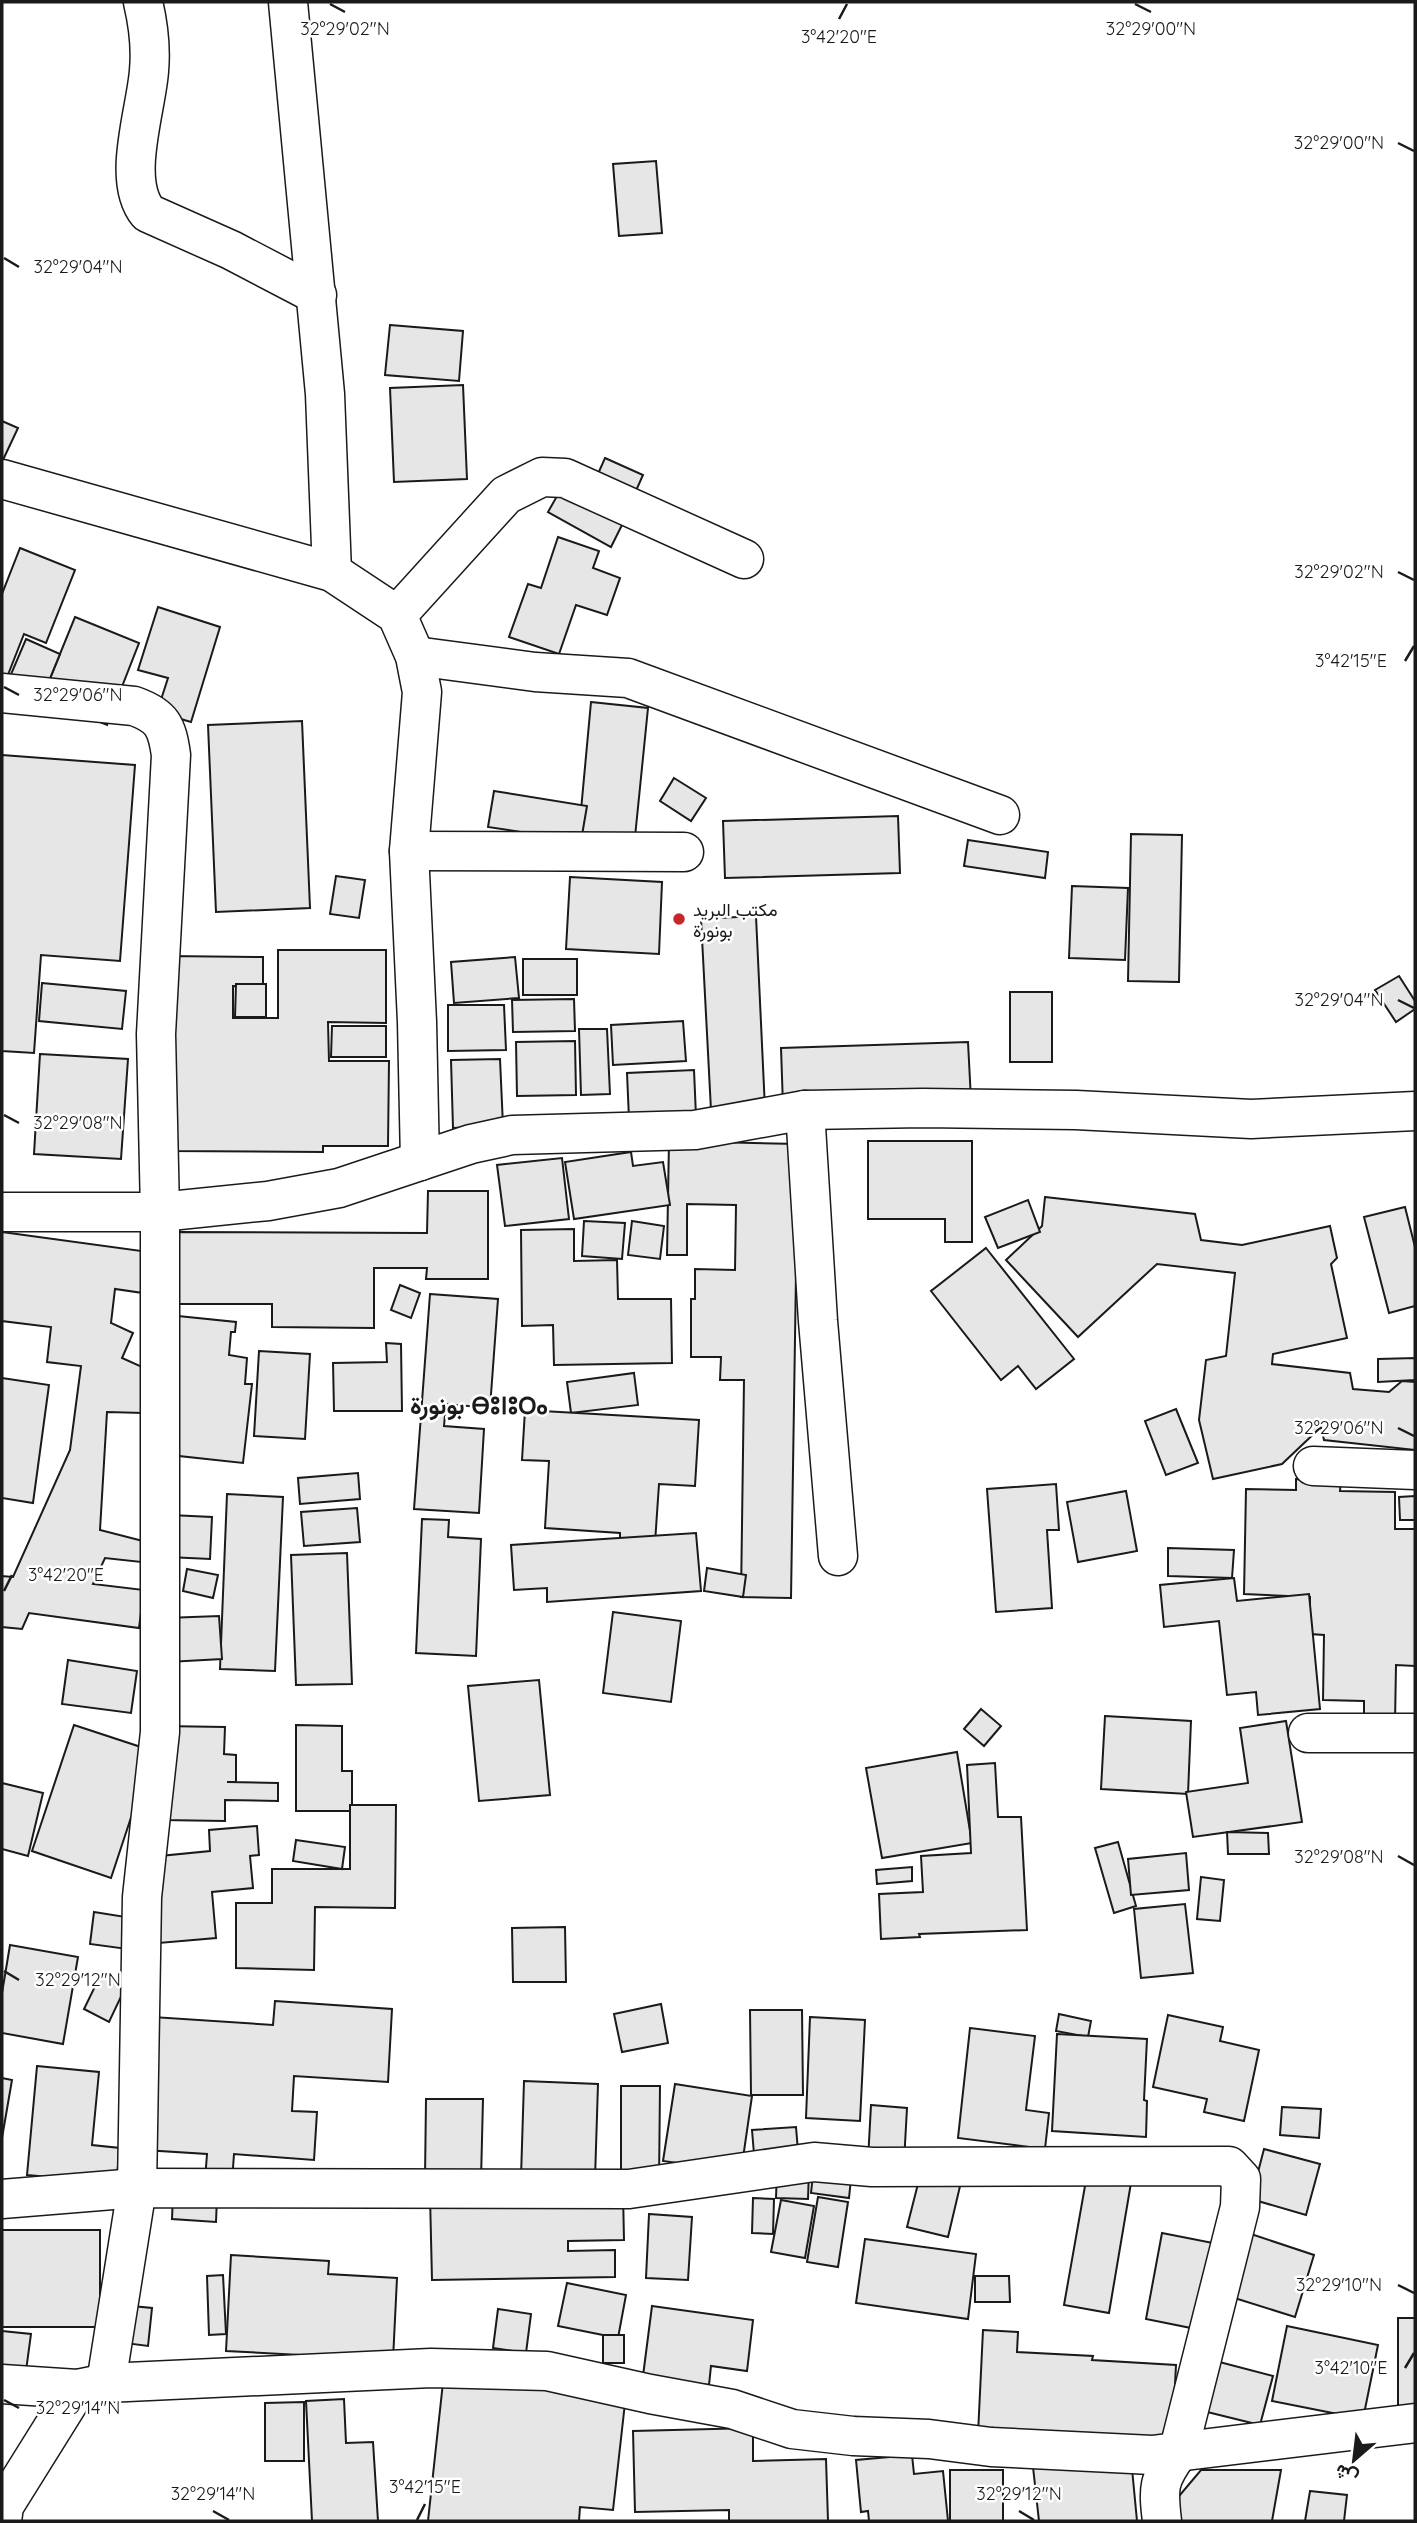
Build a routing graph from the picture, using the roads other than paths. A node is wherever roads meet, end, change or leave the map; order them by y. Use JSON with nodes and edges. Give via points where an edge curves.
{"nodes":[{"id":1,"x":143,"y":2,"type":"edge"},
{"id":2,"x":288,"y":2,"type":"edge"},
{"id":3,"x":317,"y":295,"type":"junction"},
{"id":4,"x":2,"y":479,"type":"edge"},
{"id":5,"x":744,"y":559,"type":"dead end"},
{"id":6,"x":332,"y":572,"type":"junction"},
{"id":7,"x":397,"y":615,"type":"junction"},
{"id":8,"x":415,"y":656,"type":"junction"},
{"id":9,"x":2,"y":693,"type":"edge"},
{"id":10,"x":1000,"y":815,"type":"dead end"},
{"id":11,"x":409,"y":851,"type":"junction"},
{"id":12,"x":684,"y":852,"type":"dead end"},
{"id":13,"x":805,"y":1110,"type":"junction"},
{"id":14,"x":1415,"y":1111,"type":"edge"},
{"id":15,"x":420,"y":1161,"type":"junction"},
{"id":16,"x":2,"y":1212,"type":"edge"},
{"id":17,"x":160,"y":1212,"type":"junction"},
{"id":18,"x":1313,"y":1465,"type":"dead end"},
{"id":19,"x":1415,"y":1470,"type":"edge"},
{"id":20,"x":838,"y":1556,"type":"dead end"},
{"id":21,"x":1308,"y":1733,"type":"dead end"},
{"id":22,"x":1415,"y":1733,"type":"edge"},
{"id":23,"x":137,"y":2188,"type":"junction"},
{"id":24,"x":2,"y":2199,"type":"edge"},
{"id":25,"x":2,"y":2384,"type":"edge"},
{"id":26,"x":91,"y":2386,"type":"junction"},
{"id":27,"x":1415,"y":2423,"type":"edge"},
{"id":28,"x":1178,"y":2453,"type":"junction"},
{"id":29,"x":2,"y":2521,"type":"edge"},
{"id":30,"x":1162,"y":2521,"type":"edge"}],
"edges":[{"from":1,"to":3,"type":"street","via":[[149,70],[135,180],[140,203],[148,213]]},
{"from":2,"to":3,"type":"street"},
{"from":3,"to":6,"type":"street"},
{"from":4,"to":6,"type":"street"},
{"from":5,"to":7,"type":"street","via":[[565,478],[542,477],[506,495]]},
{"from":6,"to":7,"type":"street"},
{"from":7,"to":8,"type":"street"},
{"from":8,"to":10,"type":"street","via":[[535,672],[628,678]]},
{"from":8,"to":11,"type":"street","via":[[422,692]]},
{"from":9,"to":17,"type":"street","via":[[134,706],[160,720],[166,732],[171,755],[156,1034]]},
{"from":11,"to":12,"type":"street"},
{"from":11,"to":15,"type":"street"},
{"from":13,"to":14,"type":"street","via":[[1076,1110],[1251,1119]]},
{"from":13,"to":15,"type":"street","via":[[695,1130],[512,1135]]},
{"from":13,"to":20,"type":"street"},
{"from":15,"to":17,"type":"street","via":[[339,1188]]},
{"from":16,"to":17,"type":"street"},
{"from":17,"to":23,"type":"street","via":[[160,1732],[142,1897]]},
{"from":18,"to":19,"type":"street"},
{"from":21,"to":22,"type":"street"},
{"from":23,"to":24,"type":"street"},
{"from":23,"to":26,"type":"street"},
{"from":23,"to":28,"type":"street","via":[[629,2189],[814,2162],[872,2167],[1229,2166],[1241,2179],[1240,2207]]},
{"from":25,"to":26,"type":"street"},
{"from":26,"to":28,"type":"street","via":[[431,2368],[547,2371],[732,2409],[792,2429],[991,2447]]},
{"from":26,"to":29,"type":"street","via":[[4,2507]]},
{"from":27,"to":28,"type":"street"},
{"from":28,"to":30,"type":"street","via":[[1164,2472],[1159,2492]]}]}
